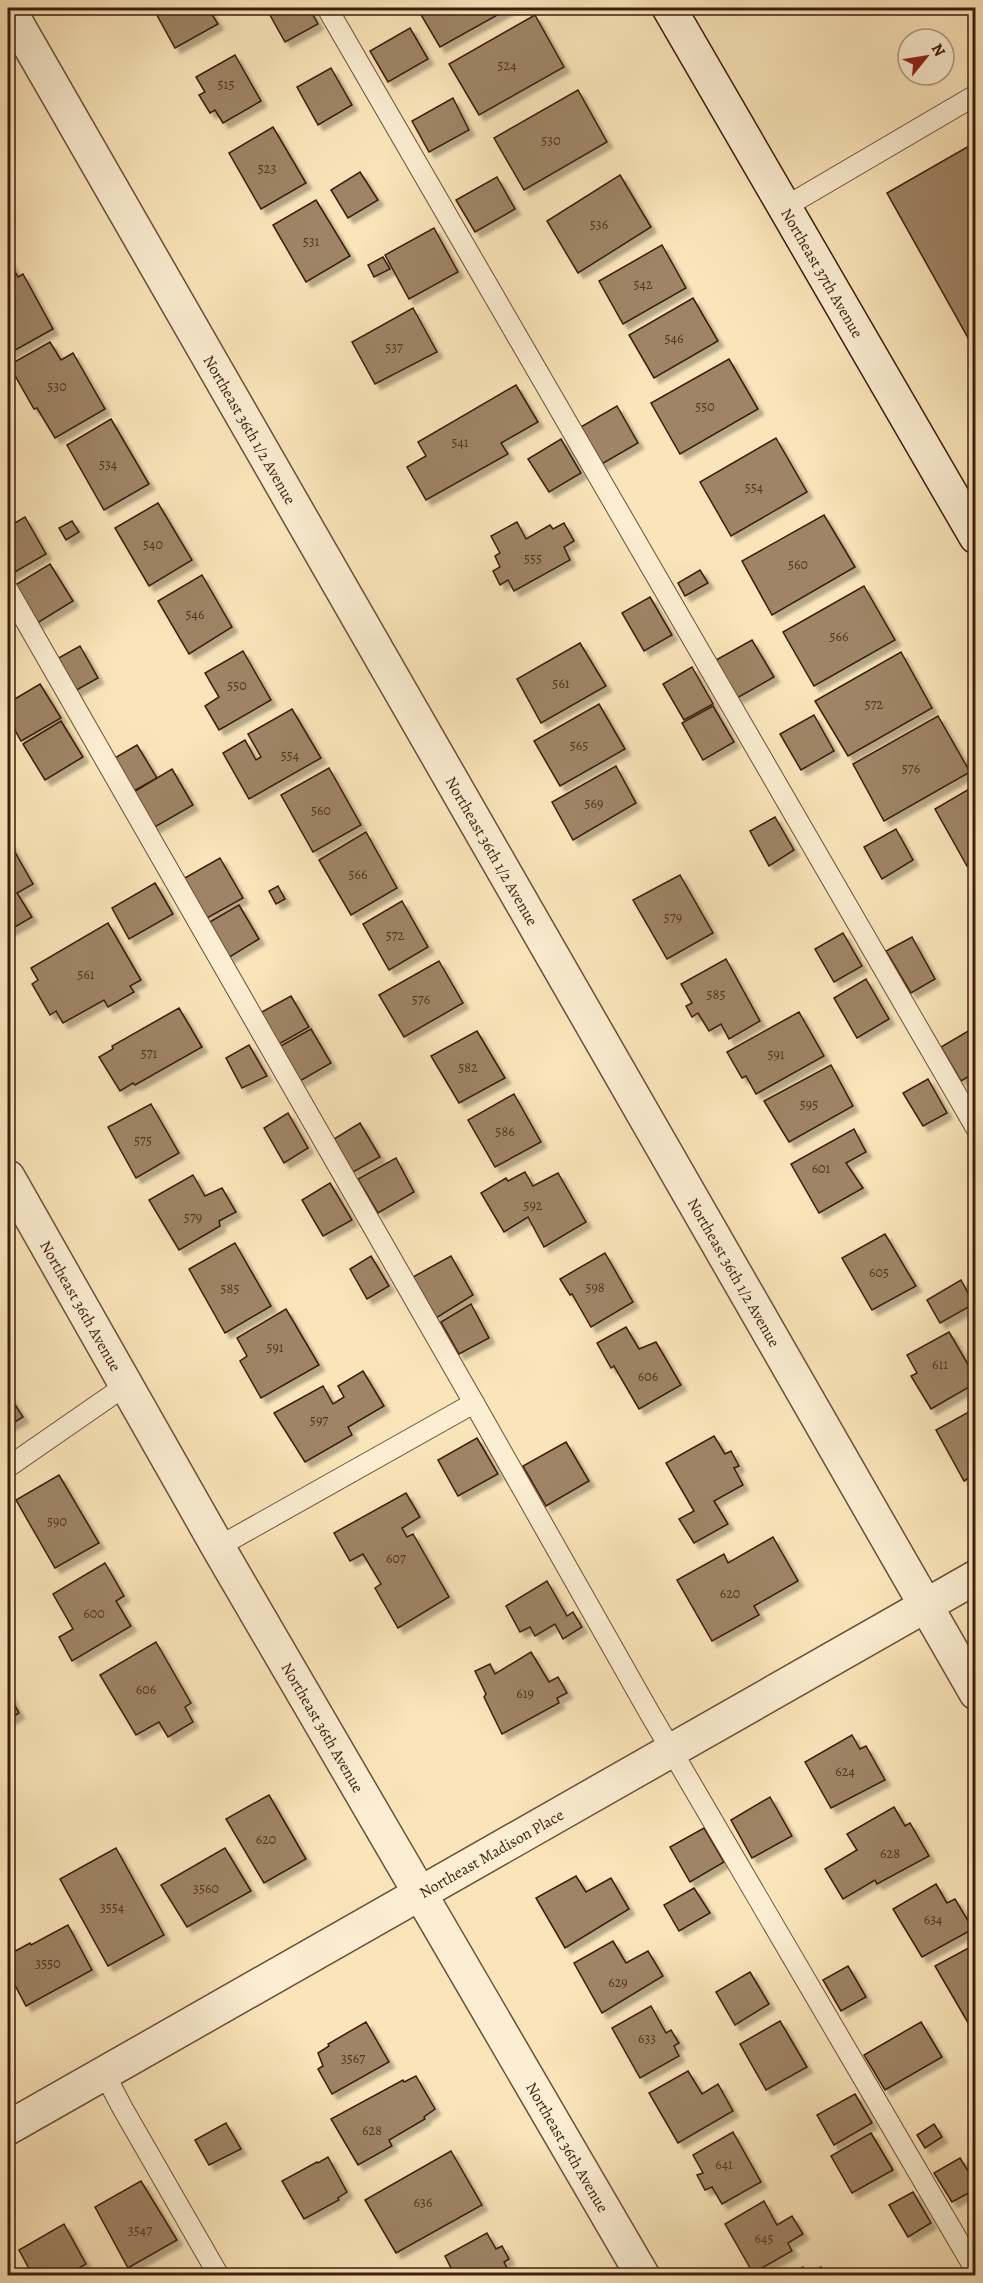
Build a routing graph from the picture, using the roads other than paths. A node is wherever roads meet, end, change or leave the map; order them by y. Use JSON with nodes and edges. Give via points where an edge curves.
{"nodes":[{"id":1,"x":8,"y":8,"type":"edge"},
{"id":2,"x":327,"y":8,"type":"edge"},
{"id":3,"x":669,"y":8,"type":"edge"},
{"id":4,"x":975,"y":95,"type":"edge"},
{"id":5,"x":785,"y":207,"type":"junction"},
{"id":6,"x":975,"y":537,"type":"edge"},
{"id":7,"x":8,"y":590,"type":"edge"},
{"id":8,"x":975,"y":1128,"type":"edge"},
{"id":9,"x":8,"y":1177,"type":"edge"},
{"id":10,"x":125,"y":1386,"type":"junction"},
{"id":11,"x":474,"y":1403,"type":"junction"},
{"id":12,"x":8,"y":1467,"type":"edge"},
{"id":13,"x":218,"y":1547,"type":"junction"},
{"id":14,"x":975,"y":1576,"type":"edge"},
{"id":15,"x":924,"y":1605,"type":"junction"},
{"id":16,"x":975,"y":1693,"type":"edge"},
{"id":17,"x":670,"y":1749,"type":"junction"},
{"id":18,"x":418,"y":1892,"type":"junction"},
{"id":19,"x":104,"y":2073,"type":"junction"},
{"id":20,"x":8,"y":2128,"type":"edge"},
{"id":21,"x":975,"y":2271,"type":"edge"},
{"id":22,"x":219,"y":2276,"type":"edge"},
{"id":23,"x":644,"y":2276,"type":"edge"}],
"edges":[{"from":1,"to":15,"type":"street","name":"Northeast 36th 1/2 Avenue"},
{"from":2,"to":8,"type":"lane"},
{"from":3,"to":5,"type":"street","name":"Northeast 37th Avenue"},
{"from":4,"to":5,"type":"lane"},
{"from":5,"to":6,"type":"street","name":"Northeast 37th Avenue"},
{"from":7,"to":11,"type":"lane"},
{"from":9,"to":10,"type":"street","name":"Northeast 36th Avenue"},
{"from":10,"to":12,"type":"lane"},
{"from":10,"to":13,"type":"street","name":"Northeast 36th Avenue"},
{"from":11,"to":13,"type":"lane"},
{"from":11,"to":17,"type":"lane"},
{"from":13,"to":18,"type":"street","name":"Northeast 36th Avenue"},
{"from":14,"to":15,"type":"street","name":"Northeast Madison Place"},
{"from":15,"to":16,"type":"street","name":"Northeast 36th 1/2 Avenue"},
{"from":15,"to":17,"type":"street","name":"Northeast Madison Place"},
{"from":17,"to":18,"type":"street","name":"Northeast Madison Place"},
{"from":17,"to":21,"type":"lane"},
{"from":18,"to":19,"type":"street","name":"Northeast Madison Place"},
{"from":18,"to":23,"type":"street","name":"Northeast 36th Avenue"},
{"from":19,"to":20,"type":"street","name":"Northeast Madison Place"},
{"from":19,"to":22,"type":"lane"}]}
